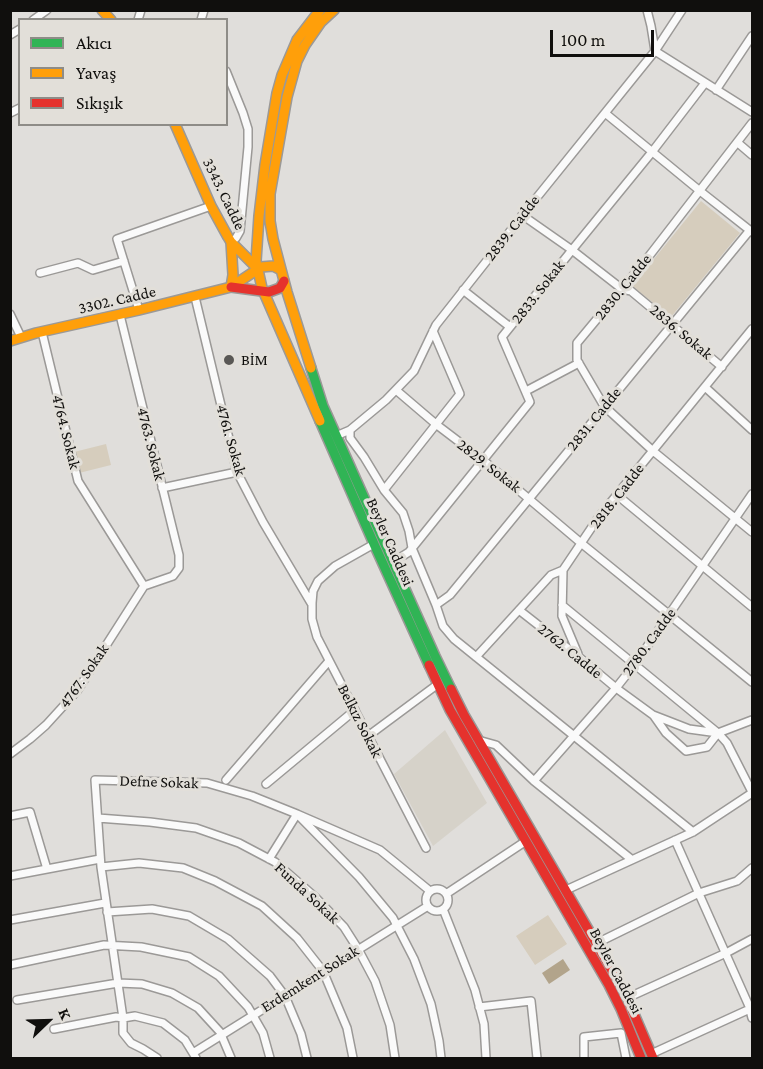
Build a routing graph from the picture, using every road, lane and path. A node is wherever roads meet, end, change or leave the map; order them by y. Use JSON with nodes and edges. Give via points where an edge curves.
{"nodes":[{"id":1,"x":320,"y":10,"type":"edge"},
{"id":2,"x":334,"y":10,"type":"edge"},
{"id":3,"x":647,"y":10,"type":"edge"},
{"id":4,"x":682,"y":10,"type":"edge"},
{"id":5,"x":753,"y":36,"type":"edge"},
{"id":6,"x":655,"y":51,"type":"junction"},
{"id":7,"x":228,"y":76,"type":"edge"},
{"id":8,"x":705,"y":83,"type":"junction"},
{"id":9,"x":716,"y":90,"type":"junction"},
{"id":10,"x":753,"y":112,"type":"edge"},
{"id":11,"x":605,"y":113,"type":"junction"},
{"id":12,"x":753,"y":123,"type":"edge"},
{"id":13,"x":176,"y":126,"type":"edge"},
{"id":14,"x":738,"y":143,"type":"junction"},
{"id":15,"x":652,"y":152,"type":"junction"},
{"id":16,"x":753,"y":155,"type":"edge"},
{"id":17,"x":700,"y":192,"type":"junction"},
{"id":18,"x":211,"y":206,"type":"junction"},
{"id":19,"x":522,"y":215,"type":"junction"},
{"id":20,"x":751,"y":231,"type":"edge"},
{"id":21,"x":231,"y":242,"type":"junction"},
{"id":22,"x":572,"y":250,"type":"junction"},
{"id":23,"x":124,"y":261,"type":"junction"},
{"id":24,"x":257,"y":268,"type":"junction"},
{"id":25,"x":281,"y":270,"type":"junction"},
{"id":26,"x":40,"y":273,"type":"dead end"},
{"id":27,"x":284,"y":281,"type":"junction"},
{"id":28,"x":231,"y":287,"type":"junction"},
{"id":29,"x":622,"y":289,"type":"junction"},
{"id":30,"x":463,"y":290,"type":"junction"},
{"id":31,"x":263,"y":292,"type":"junction"},
{"id":32,"x":195,"y":297,"type":"junction"},
{"id":33,"x":139,"y":310,"type":"junction"},
{"id":34,"x":10,"y":314,"type":"edge"},
{"id":35,"x":120,"y":315,"type":"junction"},
{"id":36,"x":671,"y":325,"type":"junction"},
{"id":37,"x":510,"y":327,"type":"junction"},
{"id":38,"x":753,"y":330,"type":"edge"},
{"id":39,"x":433,"y":331,"type":"junction"},
{"id":40,"x":42,"y":332,"type":"junction"},
{"id":41,"x":21,"y":337,"type":"junction"},
{"id":42,"x":10,"y":341,"type":"edge"},
{"id":43,"x":579,"y":363,"type":"junction"},
{"id":44,"x":722,"y":367,"type":"junction"},
{"id":45,"x":705,"y":387,"type":"junction"},
{"id":46,"x":396,"y":390,"type":"junction"},
{"id":47,"x":526,"y":391,"type":"junction"},
{"id":48,"x":604,"y":406,"type":"junction"},
{"id":49,"x":437,"y":425,"type":"junction"},
{"id":50,"x":350,"y":430,"type":"junction"},
{"id":51,"x":753,"y":430,"type":"edge"},
{"id":52,"x":336,"y":436,"type":"junction"},
{"id":53,"x":653,"y":451,"type":"junction"},
{"id":54,"x":483,"y":460,"type":"junction"},
{"id":55,"x":237,"y":472,"type":"junction"},
{"id":56,"x":162,"y":489,"type":"junction"},
{"id":57,"x":384,"y":490,"type":"junction"},
{"id":58,"x":753,"y":494,"type":"edge"},
{"id":59,"x":616,"y":495,"type":"junction"},
{"id":60,"x":529,"y":498,"type":"junction"},
{"id":61,"x":736,"y":518,"type":"junction"},
{"id":62,"x":753,"y":532,"type":"edge"},
{"id":63,"x":581,"y":543,"type":"junction"},
{"id":64,"x":374,"y":544,"type":"junction"},
{"id":65,"x":412,"y":548,"type":"junction"},
{"id":66,"x":393,"y":562,"type":"junction"},
{"id":67,"x":703,"y":565,"type":"junction"},
{"id":68,"x":563,"y":570,"type":"junction"},
{"id":69,"x":144,"y":586,"type":"junction"},
{"id":70,"x":312,"y":603,"type":"junction"},
{"id":71,"x":436,"y":604,"type":"junction"},
{"id":72,"x":562,"y":605,"type":"junction"},
{"id":73,"x":753,"y":607,"type":"edge"},
{"id":74,"x":519,"y":610,"type":"junction"},
{"id":75,"x":669,"y":615,"type":"junction"},
{"id":76,"x":476,"y":657,"type":"junction"},
{"id":77,"x":579,"y":657,"type":"junction"},
{"id":78,"x":329,"y":661,"type":"junction"},
{"id":79,"x":635,"y":664,"type":"junction"},
{"id":80,"x":752,"y":682,"type":"edge"},
{"id":81,"x":438,"y":684,"type":"junction"},
{"id":82,"x":616,"y":688,"type":"junction"},
{"id":83,"x":355,"y":710,"type":"junction"},
{"id":84,"x":653,"y":715,"type":"junction"},
{"id":85,"x":753,"y":720,"type":"edge"},
{"id":86,"x":718,"y":733,"type":"junction"},
{"id":87,"x":368,"y":736,"type":"junction"},
{"id":88,"x":575,"y":736,"type":"junction"},
{"id":89,"x":478,"y":740,"type":"junction"},
{"id":90,"x":10,"y":753,"type":"edge"},
{"id":91,"x":226,"y":780,"type":"dead end"},
{"id":92,"x":534,"y":782,"type":"junction"},
{"id":93,"x":266,"y":784,"type":"dead end"},
{"id":94,"x":753,"y":793,"type":"edge"},
{"id":95,"x":297,"y":814,"type":"junction"},
{"id":96,"x":10,"y":816,"type":"edge"},
{"id":97,"x":98,"y":818,"type":"junction"},
{"id":98,"x":693,"y":832,"type":"junction"},
{"id":99,"x":530,"y":838,"type":"junction"},
{"id":100,"x":675,"y":840,"type":"junction"},
{"id":101,"x":426,"y":848,"type":"dead end"},
{"id":102,"x":269,"y":859,"type":"junction"},
{"id":103,"x":632,"y":859,"type":"junction"},
{"id":104,"x":100,"y":863,"type":"junction"},
{"id":105,"x":753,"y":868,"type":"edge"},
{"id":106,"x":47,"y":869,"type":"junction"},
{"id":107,"x":10,"y":876,"type":"edge"},
{"id":108,"x":430,"y":891,"type":"junction"},
{"id":109,"x":561,"y":892,"type":"junction"},
{"id":110,"x":699,"y":893,"type":"junction"},
{"id":111,"x":446,"y":894,"type":"junction"},
{"id":112,"x":105,"y":903,"type":"junction"},
{"id":113,"x":428,"y":906,"type":"junction"},
{"id":114,"x":443,"y":909,"type":"junction"},
{"id":115,"x":107,"y":912,"type":"junction"},
{"id":116,"x":10,"y":920,"type":"edge"},
{"id":117,"x":397,"y":925,"type":"junction"},
{"id":118,"x":753,"y":939,"type":"edge"},
{"id":119,"x":597,"y":943,"type":"junction"},
{"id":120,"x":112,"y":945,"type":"junction"},
{"id":121,"x":358,"y":949,"type":"junction"},
{"id":122,"x":726,"y":953,"type":"junction"},
{"id":123,"x":10,"y":965,"type":"edge"},
{"id":124,"x":323,"y":971,"type":"junction"},
{"id":125,"x":118,"y":983,"type":"junction"},
{"id":126,"x":285,"y":996,"type":"junction"},
{"id":127,"x":627,"y":998,"type":"junction"},
{"id":128,"x":17,"y":1000,"type":"dead end"},
{"id":129,"x":479,"y":1006,"type":"junction"},
{"id":130,"x":751,"y":1008,"type":"edge"},
{"id":131,"x":253,"y":1016,"type":"junction"},
{"id":132,"x":123,"y":1018,"type":"junction"},
{"id":133,"x":753,"y":1018,"type":"edge"},
{"id":134,"x":54,"y":1029,"type":"dead end"},
{"id":135,"x":221,"y":1036,"type":"junction"},
{"id":136,"x":195,"y":1056,"type":"edge"},
{"id":137,"x":652,"y":1056,"type":"edge"},
{"id":138,"x":158,"y":1059,"type":"edge"},
{"id":139,"x":231,"y":1059,"type":"edge"},
{"id":140,"x":270,"y":1059,"type":"edge"},
{"id":141,"x":307,"y":1059,"type":"edge"},
{"id":142,"x":353,"y":1059,"type":"edge"},
{"id":143,"x":395,"y":1059,"type":"edge"},
{"id":144,"x":441,"y":1059,"type":"edge"},
{"id":145,"x":486,"y":1059,"type":"edge"},
{"id":146,"x":537,"y":1059,"type":"edge"},
{"id":147,"x":585,"y":1059,"type":"edge"},
{"id":148,"x":626,"y":1059,"type":"edge"},
{"id":149,"x":640,"y":1059,"type":"edge"}],
"edges":[{"from":1,"to":24,"type":"main road","name":"Beyler Caddesi","via":[[293,48],[277,93],[260,208]]},
{"from":2,"to":25,"type":"main road","name":"Beyler Caddesi","via":[[305,45],[287,97],[269,207]]},
{"from":3,"to":6,"type":"street"},
{"from":4,"to":6,"type":"street","name":"2839. Cadde"},
{"from":5,"to":9,"type":"street"},
{"from":6,"to":8,"type":"street"},
{"from":6,"to":11,"type":"street","name":"2839. Cadde"},
{"from":7,"to":21,"type":"street","via":[[248,129],[240,231]]},
{"from":8,"to":9,"type":"street"},
{"from":8,"to":15,"type":"street","name":"2833. Sokak"},
{"from":9,"to":10,"type":"street"},
{"from":11,"to":15,"type":"street"},
{"from":11,"to":19,"type":"street","name":"2839. Cadde"},
{"from":12,"to":14,"type":"street","name":"2830. Cadde"},
{"from":13,"to":18,"type":"main road","name":"3343. Cadde"},
{"from":14,"to":16,"type":"street"},
{"from":14,"to":17,"type":"street","name":"2830. Cadde"},
{"from":15,"to":17,"type":"street"},
{"from":15,"to":22,"type":"street","name":"2833. Sokak"},
{"from":17,"to":20,"type":"street"},
{"from":17,"to":29,"type":"street","name":"2830. Cadde"},
{"from":18,"to":21,"type":"main road","name":"3343. Cadde"},
{"from":18,"to":23,"type":"street","via":[[117,239]]},
{"from":19,"to":22,"type":"street","name":"2836. Sokak"},
{"from":19,"to":30,"type":"street","name":"2839. Cadde"},
{"from":20,"to":36,"type":"street","name":"2831. Cadde"},
{"from":21,"to":24,"type":"main road","name":"3343. Cadde"},
{"from":21,"to":28,"type":"main road"},
{"from":22,"to":29,"type":"street","name":"2836. Sokak"},
{"from":22,"to":37,"type":"street","name":"2833. Sokak"},
{"from":23,"to":26,"type":"street","via":[[93,270],[78,263]]},
{"from":23,"to":33,"type":"street"},
{"from":24,"to":25,"type":"main road","via":[[276,266]]},
{"from":24,"to":28,"type":"main road","name":"3302. Cadde"},
{"from":24,"to":31,"type":"main road","name":"Beyler Caddesi"},
{"from":25,"to":27,"type":"main road","name":"Beyler Caddesi"},
{"from":27,"to":31,"type":"main road","via":[[280,288]]},
{"from":27,"to":52,"type":"main road","name":"Beyler Caddesi","via":[[314,380]]},
{"from":28,"to":31,"type":"main road","name":"3302. Cadde"},
{"from":28,"to":32,"type":"main road","name":"3302. Cadde"},
{"from":29,"to":36,"type":"street","name":"2836. Sokak","via":[[631,291]]},
{"from":29,"to":43,"type":"street","name":"2830. Cadde","via":[[577,343]]},
{"from":30,"to":37,"type":"street"},
{"from":30,"to":39,"type":"street","name":"2839. Cadde"},
{"from":31,"to":64,"type":"main road","name":"Beyler Caddesi"},
{"from":32,"to":33,"type":"main road","name":"3302. Cadde"},
{"from":32,"to":55,"type":"street","name":"4761. Sokak"},
{"from":33,"to":35,"type":"main road","name":"3302. Cadde"},
{"from":34,"to":41,"type":"street"},
{"from":35,"to":40,"type":"main road","name":"3302. Cadde"},
{"from":35,"to":56,"type":"street","name":"4763. Sokak"},
{"from":36,"to":44,"type":"street","name":"2836. Sokak"},
{"from":36,"to":48,"type":"street","name":"2831. Cadde"},
{"from":37,"to":47,"type":"street","name":"2833. Sokak","via":[[502,337]]},
{"from":38,"to":44,"type":"street","name":"2818. Cadde"},
{"from":39,"to":46,"type":"street","name":"2839. Cadde","via":[[414,370]]},
{"from":39,"to":49,"type":"street","via":[[460,394]]},
{"from":40,"to":41,"type":"main road","name":"3302. Cadde"},
{"from":40,"to":69,"type":"street","name":"4764. Sokak","via":[[78,481]]},
{"from":41,"to":42,"type":"main road","name":"3302. Cadde"},
{"from":43,"to":47,"type":"street"},
{"from":43,"to":48,"type":"street"},
{"from":44,"to":45,"type":"street","name":"2818. Cadde"},
{"from":45,"to":51,"type":"street"},
{"from":45,"to":53,"type":"street","name":"2818. Cadde"},
{"from":46,"to":49,"type":"street","name":"2829. Sokak"},
{"from":46,"to":50,"type":"street","name":"2839. Cadde"},
{"from":47,"to":54,"type":"street","via":[[530,402]]},
{"from":48,"to":53,"type":"street"},
{"from":48,"to":60,"type":"street","name":"2831. Cadde"},
{"from":49,"to":54,"type":"street","name":"2829. Sokak"},
{"from":49,"to":57,"type":"street"},
{"from":50,"to":52,"type":"street","name":"2839. Cadde"},
{"from":50,"to":57,"type":"street","via":[[350,438]]},
{"from":52,"to":66,"type":"main road","name":"Beyler Caddesi"},
{"from":53,"to":59,"type":"street","name":"2818. Cadde"},
{"from":53,"to":61,"type":"street"},
{"from":54,"to":60,"type":"street","name":"2829. Sokak"},
{"from":54,"to":65,"type":"street"},
{"from":55,"to":56,"type":"street"},
{"from":55,"to":70,"type":"street","name":"4761. Sokak"},
{"from":56,"to":69,"type":"street","name":"4763. Sokak","via":[[179,568],[168,579]]},
{"from":57,"to":65,"type":"street","via":[[403,513]]},
{"from":58,"to":61,"type":"street","name":"2780. Cadde"},
{"from":59,"to":63,"type":"street","name":"2818. Cadde"},
{"from":59,"to":67,"type":"street"},
{"from":60,"to":63,"type":"street","name":"2829. Sokak"},
{"from":60,"to":71,"type":"street","name":"2831. Cadde","via":[[450,595]]},
{"from":61,"to":62,"type":"street"},
{"from":61,"to":67,"type":"street","name":"2780. Cadde"},
{"from":63,"to":68,"type":"street","name":"2818. Cadde"},
{"from":63,"to":75,"type":"street","name":"2829. Sokak"},
{"from":64,"to":70,"type":"street","name":"Belkız Sokak","via":[[326,573],[313,591]]},
{"from":64,"to":81,"type":"main road","name":"Beyler Caddesi"},
{"from":65,"to":66,"type":"street"},
{"from":65,"to":71,"type":"street"},
{"from":66,"to":89,"type":"main road","name":"Beyler Caddesi"},
{"from":67,"to":73,"type":"street"},
{"from":67,"to":75,"type":"street","name":"2780. Cadde"},
{"from":68,"to":72,"type":"street"},
{"from":68,"to":74,"type":"street","name":"2818. Cadde","via":[[551,576]]},
{"from":69,"to":90,"type":"street","name":"4767. Sokak","via":[[77,692],[46,725]]},
{"from":70,"to":78,"type":"street","name":"Belkız Sokak","via":[[312,620]]},
{"from":71,"to":76,"type":"street","via":[[443,626]]},
{"from":72,"to":77,"type":"street","via":[[562,616]]},
{"from":72,"to":79,"type":"street"},
{"from":74,"to":76,"type":"street","name":"2818. Cadde"},
{"from":74,"to":77,"type":"street","name":"2762. Cadde"},
{"from":75,"to":79,"type":"street","name":"2780. Cadde"},
{"from":75,"to":80,"type":"street","name":"2829. Sokak"},
{"from":76,"to":88,"type":"street"},
{"from":77,"to":82,"type":"street","name":"2762. Cadde"},
{"from":78,"to":83,"type":"street","name":"Belkız Sokak"},
{"from":78,"to":91,"type":"street"},
{"from":79,"to":82,"type":"street","name":"2780. Cadde"},
{"from":79,"to":86,"type":"street"},
{"from":81,"to":87,"type":"street"},
{"from":81,"to":99,"type":"main road","name":"Beyler Caddesi","via":[[450,710]]},
{"from":82,"to":84,"type":"street","name":"2762. Cadde"},
{"from":82,"to":88,"type":"street","name":"2780. Cadde"},
{"from":83,"to":87,"type":"street","name":"Belkız Sokak"},
{"from":83,"to":93,"type":"street"},
{"from":84,"to":86,"type":"street","name":"2762. Cadde","via":[[689,729]]},
{"from":84,"to":86,"type":"street","via":[[686,752],[706,747]]},
{"from":85,"to":86,"type":"street","name":"2762. Cadde"},
{"from":86,"to":94,"type":"street"},
{"from":87,"to":101,"type":"street","name":"Belkız Sokak"},
{"from":88,"to":92,"type":"street","name":"2780. Cadde"},
{"from":88,"to":98,"type":"street"},
{"from":89,"to":92,"type":"street","via":[[496,745]]},
{"from":89,"to":99,"type":"main road","name":"Beyler Caddesi"},
{"from":92,"to":103,"type":"street"},
{"from":94,"to":98,"type":"street"},
{"from":95,"to":97,"type":"street","name":"Defne Sokak","via":[[207,783],[95,780]]},
{"from":95,"to":102,"type":"street"},
{"from":95,"to":108,"type":"street","via":[[380,850]]},
{"from":95,"to":117,"type":"street","name":"Defne Sokak","via":[[360,877]]},
{"from":96,"to":106,"type":"street","via":[[30,812]]},
{"from":97,"to":102,"type":"street","name":"Funda Sokak","via":[[196,828],[239,843]]},
{"from":97,"to":104,"type":"street","name":"Defne Sokak"},
{"from":98,"to":100,"type":"street"},
{"from":99,"to":109,"type":"main road","name":"Beyler Caddesi"},
{"from":99,"to":111,"type":"street"},
{"from":100,"to":103,"type":"street"},
{"from":100,"to":110,"type":"street"},
{"from":102,"to":121,"type":"street","name":"Funda Sokak","via":[[315,897],[344,927]]},
{"from":103,"to":109,"type":"street"},
{"from":104,"to":106,"type":"street"},
{"from":104,"to":112,"type":"street","name":"Defne Sokak"},
{"from":104,"to":124,"type":"street","via":[[183,868],[216,880],[262,906],[297,938]]},
{"from":105,"to":110,"type":"street","via":[[737,881]]},
{"from":106,"to":107,"type":"street"},
{"from":108,"to":111,"type":"street","via":[[436,889]]},
{"from":108,"to":113,"type":"street","via":[[426,896]]},
{"from":109,"to":119,"type":"main road","name":"Beyler Caddesi"},
{"from":109,"to":149,"type":"main road","name":"Beyler Caddesi","via":[[617,1001]]},
{"from":110,"to":119,"type":"street"},
{"from":110,"to":122,"type":"street"},
{"from":111,"to":114,"type":"street"},
{"from":112,"to":115,"type":"street","name":"Defne Sokak"},
{"from":112,"to":116,"type":"street"},
{"from":113,"to":114,"type":"street","via":[[436,911]]},
{"from":113,"to":117,"type":"street","name":"Erdemkent Sokak"},
{"from":114,"to":129,"type":"street"},
{"from":115,"to":120,"type":"street","name":"Defne Sokak"},
{"from":115,"to":126,"type":"street","via":[[152,909],[189,916],[228,939],[270,976]]},
{"from":117,"to":121,"type":"street","name":"Erdemkent Sokak"},
{"from":117,"to":144,"type":"street","name":"Defne Sokak","via":[[431,1004]]},
{"from":118,"to":122,"type":"street"},
{"from":119,"to":127,"type":"main road","name":"Beyler Caddesi"},
{"from":120,"to":123,"type":"street"},
{"from":120,"to":125,"type":"street","name":"Defne Sokak"},
{"from":120,"to":131,"type":"street","via":[[189,957],[219,976]]},
{"from":121,"to":124,"type":"street","name":"Erdemkent Sokak"},
{"from":121,"to":143,"type":"street","name":"Funda Sokak","via":[[375,981],[390,1025]]},
{"from":122,"to":127,"type":"street"},
{"from":122,"to":130,"type":"street"},
{"from":124,"to":126,"type":"street","name":"Erdemkent Sokak"},
{"from":124,"to":142,"type":"street","via":[[347,1028]]},
{"from":125,"to":128,"type":"street"},
{"from":125,"to":132,"type":"street","name":"Defne Sokak"},
{"from":125,"to":135,"type":"street","via":[[142,984],[172,993],[198,1008]]},
{"from":126,"to":131,"type":"street","name":"Erdemkent Sokak"},
{"from":126,"to":141,"type":"street"},
{"from":127,"to":137,"type":"main road","name":"Beyler Caddesi"},
{"from":129,"to":145,"type":"street"},
{"from":129,"to":146,"type":"street","via":[[531,1001]]},
{"from":130,"to":133,"type":"street"},
{"from":130,"to":137,"type":"street"},
{"from":131,"to":135,"type":"street","name":"Erdemkent Sokak"},
{"from":131,"to":140,"type":"street","via":[[263,1033]]},
{"from":132,"to":134,"type":"street"},
{"from":132,"to":136,"type":"street","via":[[135,1016],[163,1023],[185,1040]]},
{"from":132,"to":138,"type":"street","name":"Defne Sokak","via":[[123,1033],[131,1043]]},
{"from":135,"to":136,"type":"street","name":"Erdemkent Sokak"},
{"from":135,"to":139,"type":"street"},
{"from":147,"to":148,"type":"street","via":[[584,1037],[621,1033]]}]}
